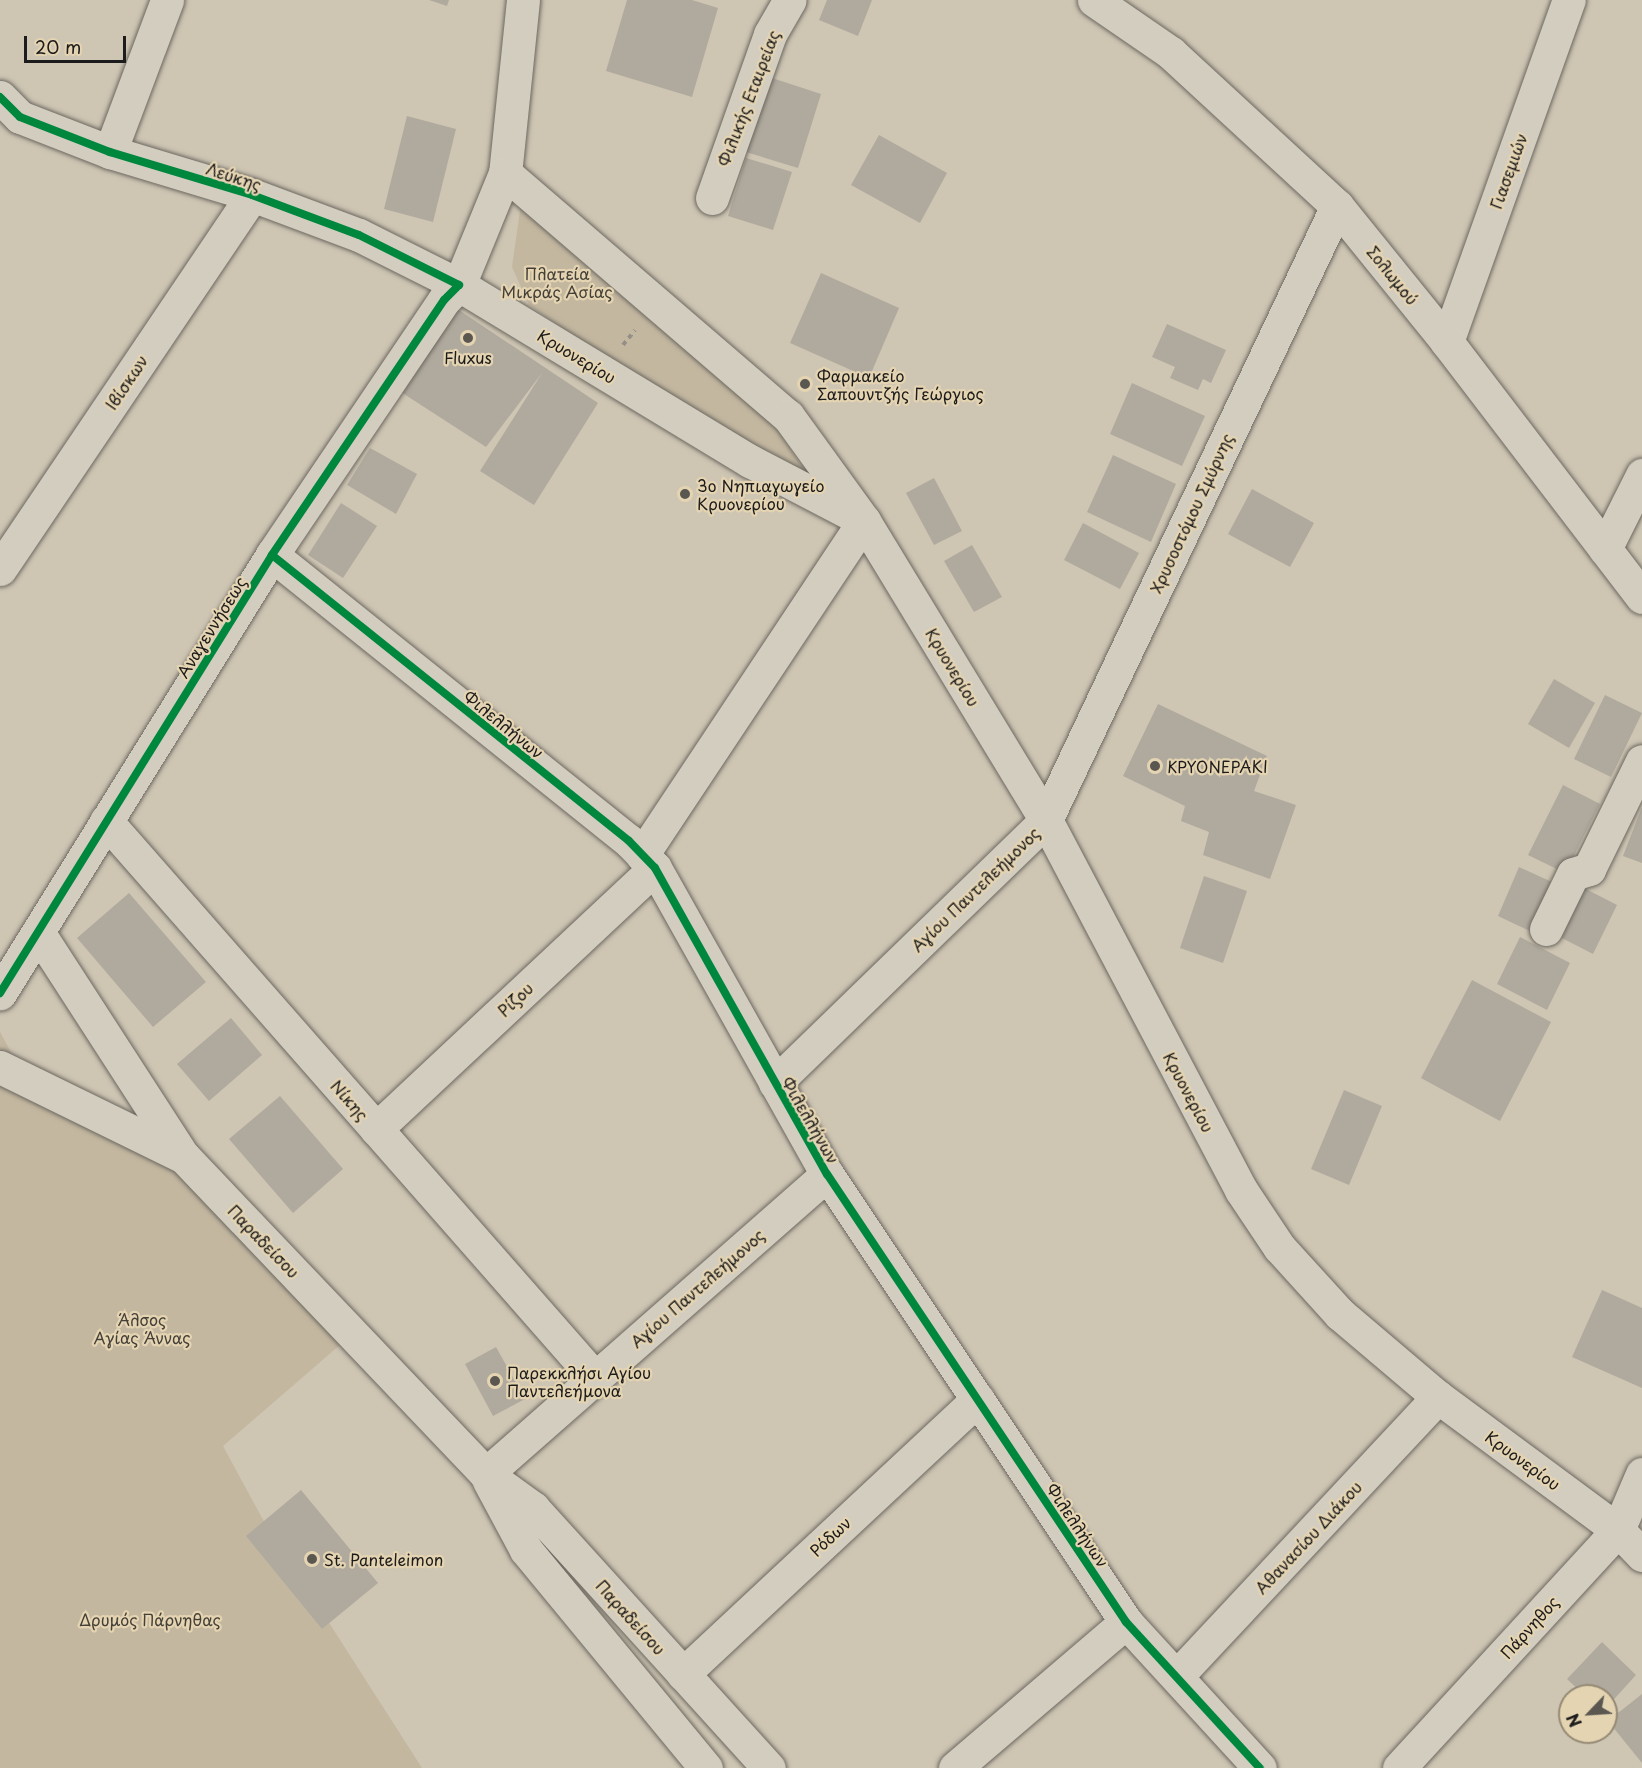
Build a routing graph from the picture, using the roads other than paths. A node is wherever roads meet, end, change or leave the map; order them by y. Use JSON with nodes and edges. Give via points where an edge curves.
{"nodes":[{"id":1,"x":167,"y":0,"type":"edge"},
{"id":2,"x":523,"y":0,"type":"edge"},
{"id":3,"x":790,"y":0,"type":"edge"},
{"id":4,"x":1094,"y":0,"type":"edge"},
{"id":5,"x":1569,"y":0,"type":"edge"},
{"id":6,"x":7,"y":118,"type":"edge"},
{"id":7,"x":110,"y":152,"type":"junction"},
{"id":8,"x":505,"y":173,"type":"junction"},
{"id":9,"x":252,"y":195,"type":"junction"},
{"id":10,"x":711,"y":198,"type":"dead end"},
{"id":11,"x":1337,"y":206,"type":"junction"},
{"id":12,"x":459,"y":285,"type":"junction"},
{"id":13,"x":1447,"y":342,"type":"junction"},
{"id":14,"x":1642,"y":475,"type":"edge"},
{"id":15,"x":864,"y":520,"type":"junction"},
{"id":16,"x":1605,"y":549,"type":"junction"},
{"id":17,"x":272,"y":555,"type":"junction"},
{"id":18,"x":0,"y":569,"type":"edge"},
{"id":19,"x":1642,"y":597,"type":"edge"},
{"id":20,"x":1642,"y":761,"type":"edge"},
{"id":21,"x":1046,"y":820,"type":"junction"},
{"id":22,"x":106,"y":821,"type":"junction"},
{"id":23,"x":648,"y":862,"type":"junction"},
{"id":24,"x":1546,"y":929,"type":"dead end"},
{"id":25,"x":38,"y":932,"type":"junction"},
{"id":26,"x":0,"y":993,"type":"edge"},
{"id":27,"x":0,"y":1067,"type":"edge"},
{"id":28,"x":775,"y":1083,"type":"junction"},
{"id":29,"x":376,"y":1129,"type":"junction"},
{"id":30,"x":184,"y":1157,"type":"junction"},
{"id":31,"x":826,"y":1174,"type":"junction"},
{"id":32,"x":595,"y":1378,"type":"junction"},
{"id":33,"x":1438,"y":1397,"type":"junction"},
{"id":34,"x":978,"y":1399,"type":"junction"},
{"id":35,"x":486,"y":1474,"type":"junction"},
{"id":36,"x":1642,"y":1474,"type":"edge"},
{"id":37,"x":1618,"y":1530,"type":"junction"},
{"id":38,"x":1642,"y":1556,"type":"edge"},
{"id":39,"x":1126,"y":1622,"type":"junction"},
{"id":40,"x":683,"y":1674,"type":"junction"},
{"id":41,"x":1177,"y":1676,"type":"junction"},
{"id":42,"x":706,"y":1768,"type":"edge"},
{"id":43,"x":769,"y":1768,"type":"edge"},
{"id":44,"x":955,"y":1768,"type":"edge"},
{"id":45,"x":1260,"y":1768,"type":"edge"},
{"id":46,"x":1399,"y":1768,"type":"edge"}],
"edges":[{"from":1,"to":7,"type":"street"},
{"from":2,"to":8,"type":"street"},
{"from":3,"to":10,"type":"street","name":"Φιλικής Εταιρείας","via":[[770,34]]},
{"from":4,"to":11,"type":"street","name":"Σολωμού","via":[[1171,53]]},
{"from":5,"to":13,"type":"street","name":"Γιασεμιών"},
{"from":6,"to":7,"type":"street","name":"Λεύκης"},
{"from":7,"to":9,"type":"street","name":"Λεύκης"},
{"from":8,"to":12,"type":"street"},
{"from":8,"to":15,"type":"street","name":"Κρυονερίου","via":[[788,416]]},
{"from":9,"to":12,"type":"street","name":"Λεύκης","via":[[359,235]]},
{"from":9,"to":18,"type":"street","name":"Ιβίσκων"},
{"from":11,"to":13,"type":"street","name":"Σολωμού"},
{"from":11,"to":21,"type":"street","name":"Χρυσοστόμου Σμύρνης"},
{"from":12,"to":15,"type":"street","name":"Κρυονερίου","via":[[750,461]]},
{"from":12,"to":17,"type":"street","name":"Αναγεννήσεως","via":[[444,300]]},
{"from":13,"to":16,"type":"street","name":"Σολωμού"},
{"from":14,"to":16,"type":"street"},
{"from":15,"to":21,"type":"street","name":"Κρυονερίου"},
{"from":15,"to":23,"type":"street","name":"Ρίζου"},
{"from":16,"to":19,"type":"street","name":"Σολωμού"},
{"from":17,"to":22,"type":"street","name":"Αναγεννήσεως"},
{"from":17,"to":23,"type":"street","name":"Φιλελλήνων"},
{"from":20,"to":24,"type":"street","via":[[1589,869],[1573,874]]},
{"from":21,"to":28,"type":"street","name":"Αγίου Παντελεήμονος"},
{"from":21,"to":33,"type":"street","name":"Κρυονερίου","via":[[1241,1190],[1267,1228],[1340,1314]]},
{"from":22,"to":25,"type":"street","name":"Αναγεννήσεως"},
{"from":22,"to":29,"type":"street","name":"Νίκης"},
{"from":23,"to":28,"type":"street","name":"Φιλελλήνων"},
{"from":23,"to":29,"type":"street","name":"Ρίζου"},
{"from":25,"to":26,"type":"street","name":"Αναγεννήσεως"},
{"from":25,"to":30,"type":"street"},
{"from":27,"to":30,"type":"street","name":"Παραδείσου"},
{"from":28,"to":31,"type":"street","name":"Φιλελλήνων"},
{"from":29,"to":32,"type":"street","name":"Νίκης"},
{"from":30,"to":35,"type":"street","name":"Παραδείσου"},
{"from":31,"to":32,"type":"street","name":"Αγίου Παντελεήμονος"},
{"from":31,"to":34,"type":"street","name":"Φιλελλήνων"},
{"from":32,"to":35,"type":"street","name":"Αγίου Παντελεήμονος"},
{"from":33,"to":37,"type":"street","name":"Κρυονερίου"},
{"from":33,"to":41,"type":"street","name":"Αθανασίου Διάκου"},
{"from":34,"to":39,"type":"street","name":"Φιλελλήνων"},
{"from":34,"to":40,"type":"street","name":"Ρόδων"},
{"from":35,"to":40,"type":"street","name":"Παραδείσου","via":[[533,1508]]},
{"from":35,"to":42,"type":"street","name":"Παραδείσου","via":[[526,1550]]},
{"from":36,"to":37,"type":"street","name":"Πάρνηθος"},
{"from":37,"to":38,"type":"street","name":"Κρυονερίου"},
{"from":37,"to":46,"type":"street","name":"Πάρνηθος"},
{"from":39,"to":41,"type":"street","name":"Φιλελλήνων"},
{"from":39,"to":44,"type":"street"},
{"from":40,"to":43,"type":"street","name":"Παραδείσου"},
{"from":41,"to":45,"type":"street","name":"Φιλελλήνων"}]}
